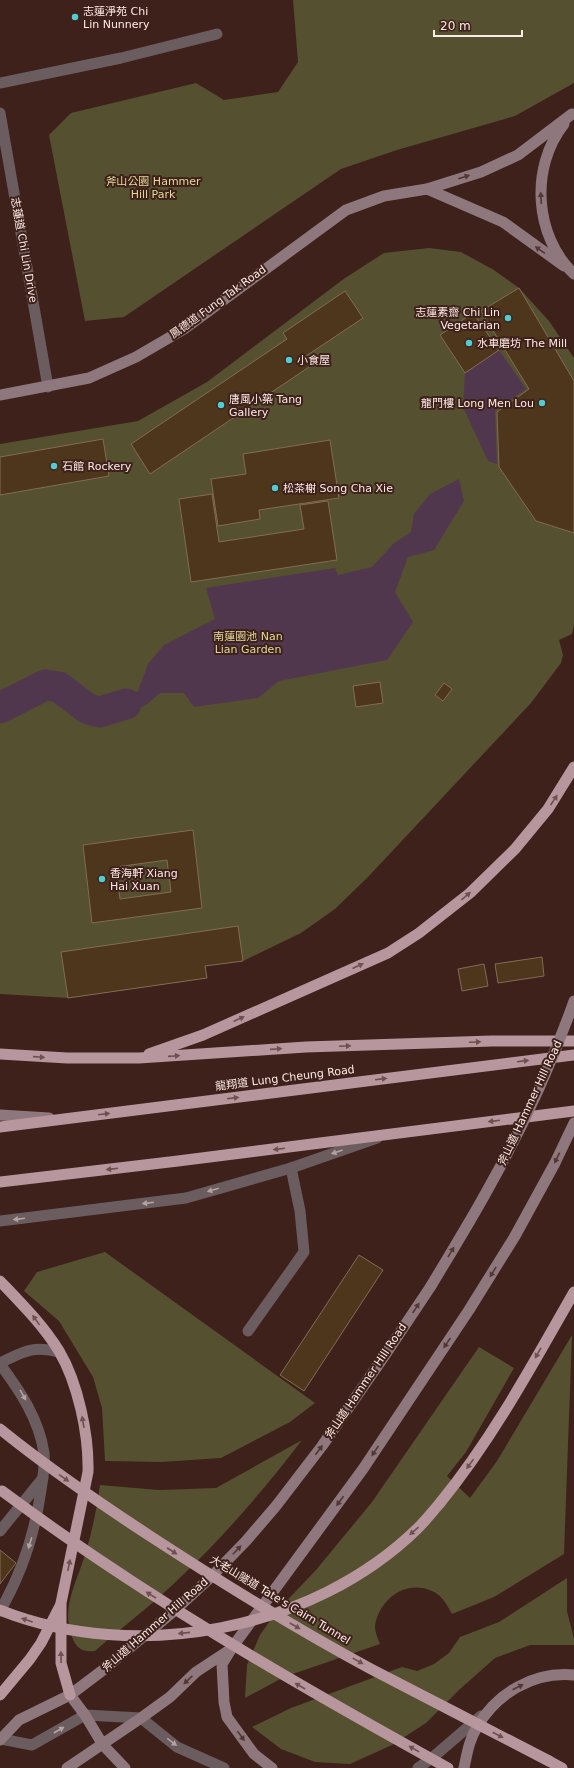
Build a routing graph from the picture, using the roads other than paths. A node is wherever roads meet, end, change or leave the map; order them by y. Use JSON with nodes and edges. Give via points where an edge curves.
{"nodes":[{"id":1,"x":217,"y":34,"type":"dead end"},
{"id":2,"x":0,"y":83,"type":"edge"},
{"id":3,"x":0,"y":113,"type":"edge"},
{"id":4,"x":573,"y":113,"type":"edge"},
{"id":5,"x":427,"y":189,"type":"junction"},
{"id":6,"x":573,"y":273,"type":"edge"},
{"id":7,"x":48,"y":387,"type":"junction"},
{"id":8,"x":0,"y":395,"type":"edge"},
{"id":9,"x":574,"y":767,"type":"edge"},
{"id":10,"x":574,"y":1001,"type":"edge"},
{"id":11,"x":574,"y":1041,"type":"edge"},
{"id":12,"x":0,"y":1054,"type":"edge"},
{"id":13,"x":574,"y":1055,"type":"edge"},
{"id":14,"x":139,"y":1058,"type":"junction"},
{"id":15,"x":574,"y":1110,"type":"edge"},
{"id":16,"x":0,"y":1116,"type":"edge"},
{"id":17,"x":66,"y":1119,"type":"junction"},
{"id":18,"x":574,"y":1123,"type":"edge"},
{"id":19,"x":0,"y":1127,"type":"edge"},
{"id":20,"x":387,"y":1135,"type":"junction"},
{"id":21,"x":291,"y":1168,"type":"junction"},
{"id":22,"x":0,"y":1182,"type":"edge"},
{"id":23,"x":0,"y":1221,"type":"edge"},
{"id":24,"x":0,"y":1281,"type":"edge"},
{"id":25,"x":574,"y":1292,"type":"edge"},
{"id":26,"x":248,"y":1331,"type":"dead end"},
{"id":27,"x":59,"y":1352,"type":"junction"},
{"id":28,"x":0,"y":1363,"type":"edge"},
{"id":29,"x":0,"y":1429,"type":"edge"},
{"id":30,"x":43,"y":1477,"type":"junction"},
{"id":31,"x":0,"y":1489,"type":"edge"},
{"id":32,"x":0,"y":1531,"type":"edge"},
{"id":33,"x":61,"y":1603,"type":"junction"},
{"id":34,"x":0,"y":1610,"type":"edge"},
{"id":35,"x":231,"y":1649,"type":"junction"},
{"id":36,"x":574,"y":1675,"type":"edge"},
{"id":37,"x":0,"y":1695,"type":"edge"},
{"id":38,"x":70,"y":1695,"type":"junction"},
{"id":39,"x":488,"y":1711,"type":"junction"},
{"id":40,"x":85,"y":1715,"type":"junction"},
{"id":41,"x":141,"y":1718,"type":"junction"},
{"id":42,"x":1,"y":1739,"type":"edge"},
{"id":43,"x":103,"y":1745,"type":"junction"},
{"id":44,"x":67,"y":1768,"type":"edge"},
{"id":45,"x":125,"y":1768,"type":"edge"},
{"id":46,"x":224,"y":1768,"type":"edge"},
{"id":47,"x":272,"y":1768,"type":"edge"},
{"id":48,"x":418,"y":1768,"type":"edge"},
{"id":49,"x":448,"y":1768,"type":"edge"},
{"id":50,"x":464,"y":1768,"type":"edge"},
{"id":51,"x":562,"y":1768,"type":"edge"}],
"edges":[{"from":1,"to":2,"type":"street","via":[[121,58]]},
{"from":3,"to":7,"type":"street","name":"志蓮道 Chi Lin Drive"},
{"from":5,"to":4,"type":"main road","name":"鳳德道 Fung Tak Road","one_way":true,"via":[[481,172],[518,155]]},
{"from":6,"to":4,"type":"main road","one_way":true,"via":[[549,236],[542,215],[541,193],[542,172],[549,151],[558,131]]},
{"from":6,"to":5,"type":"main road","one_way":true,"via":[[503,222]]},
{"from":5,"to":7,"type":"main road","name":"鳳德道 Fung Tak Road","via":[[384,196],[346,210],[184,329],[136,357],[89,378]]},
{"from":7,"to":8,"type":"main road","name":"鳳德道 Fung Tak Road"},
{"from":14,"to":9,"type":"highway","one_way":true,"via":[[203,1035],[388,953],[407,941],[470,893],[499,866],[548,809]]},
{"from":38,"to":10,"type":"main road","name":"斧山道 Hammer Hill Road","one_way":true,"bridge":true,"via":[[174,1611],[210,1578],[276,1506],[322,1446],[431,1286],[488,1189],[542,1083]]},
{"from":14,"to":11,"type":"highway","one_way":true,"via":[[314,1047]]},
{"from":12,"to":14,"type":"highway","one_way":true,"via":[[67,1058]]},
{"from":17,"to":13,"type":"highway","name":"龍翔道 Lung Cheung Road","one_way":true},
{"from":15,"to":20,"type":"highway","one_way":true},
{"from":16,"to":17,"type":"main road"},
{"from":17,"to":19,"type":"highway","name":"龍翔道 Lung Cheung Road"},
{"from":18,"to":35,"type":"main road","one_way":true,"via":[[515,1236],[469,1310],[363,1469]]},
{"from":20,"to":21,"type":"street","one_way":true},
{"from":20,"to":22,"type":"highway","one_way":true},
{"from":21,"to":23,"type":"street","one_way":true,"via":[[186,1198]]},
{"from":21,"to":26,"type":"street","via":[[300,1211],[304,1252]]},
{"from":27,"to":24,"type":"highway","one_way":true,"via":[[30,1312]]},
{"from":25,"to":34,"type":"highway","one_way":true,"bridge":true,"via":[[477,1455],[440,1503],[418,1528],[371,1566],[348,1580],[300,1604],[251,1621],[198,1632],[116,1636],[35,1622]]},
{"from":27,"to":28,"type":"street","via":[[44,1348],[31,1349]]},
{"from":33,"to":27,"type":"highway","one_way":true,"via":[[88,1472],[88,1460],[77,1394]]},
{"from":28,"to":30,"type":"street","one_way":true,"via":[[21,1392],[38,1429],[44,1454]]},
{"from":29,"to":51,"type":"highway","name":"大老山隧道 Tate's Cairn Tunnel","one_way":true,"bridge":true,"via":[[97,1501],[270,1612]]},
{"from":30,"to":32,"type":"street"},
{"from":30,"to":34,"type":"street","one_way":true,"via":[[31,1540],[21,1570]]},
{"from":49,"to":31,"type":"highway","one_way":true,"bridge":true,"via":[[236,1648],[61,1535]]},
{"from":33,"to":37,"type":"highway","via":[[41,1643]]},
{"from":38,"to":33,"type":"highway","one_way":true,"via":[[61,1663]]},
{"from":35,"to":41,"type":"main road","one_way":true,"via":[[196,1672],[170,1697]]},
{"from":35,"to":47,"type":"main road","one_way":true,"via":[[222,1664],[227,1717],[254,1754]]},
{"from":39,"to":36,"type":"main road","one_way":true,"via":[[504,1695],[538,1678]]},
{"from":38,"to":40,"type":"main road"},
{"from":38,"to":42,"type":"main road","name":"斧山道 Hammer Hill Road","via":[[20,1720]]},
{"from":39,"to":48,"type":"street"},
{"from":39,"to":50,"type":"main road","via":[[476,1728]]},
{"from":40,"to":41,"type":"street"},
{"from":42,"to":40,"type":"street","one_way":true,"via":[[32,1745]]},
{"from":40,"to":43,"type":"main road"},
{"from":41,"to":43,"type":"main road"},
{"from":41,"to":46,"type":"street","one_way":true,"via":[[177,1747]]},
{"from":43,"to":44,"type":"main road"},
{"from":43,"to":45,"type":"main road"}]}
